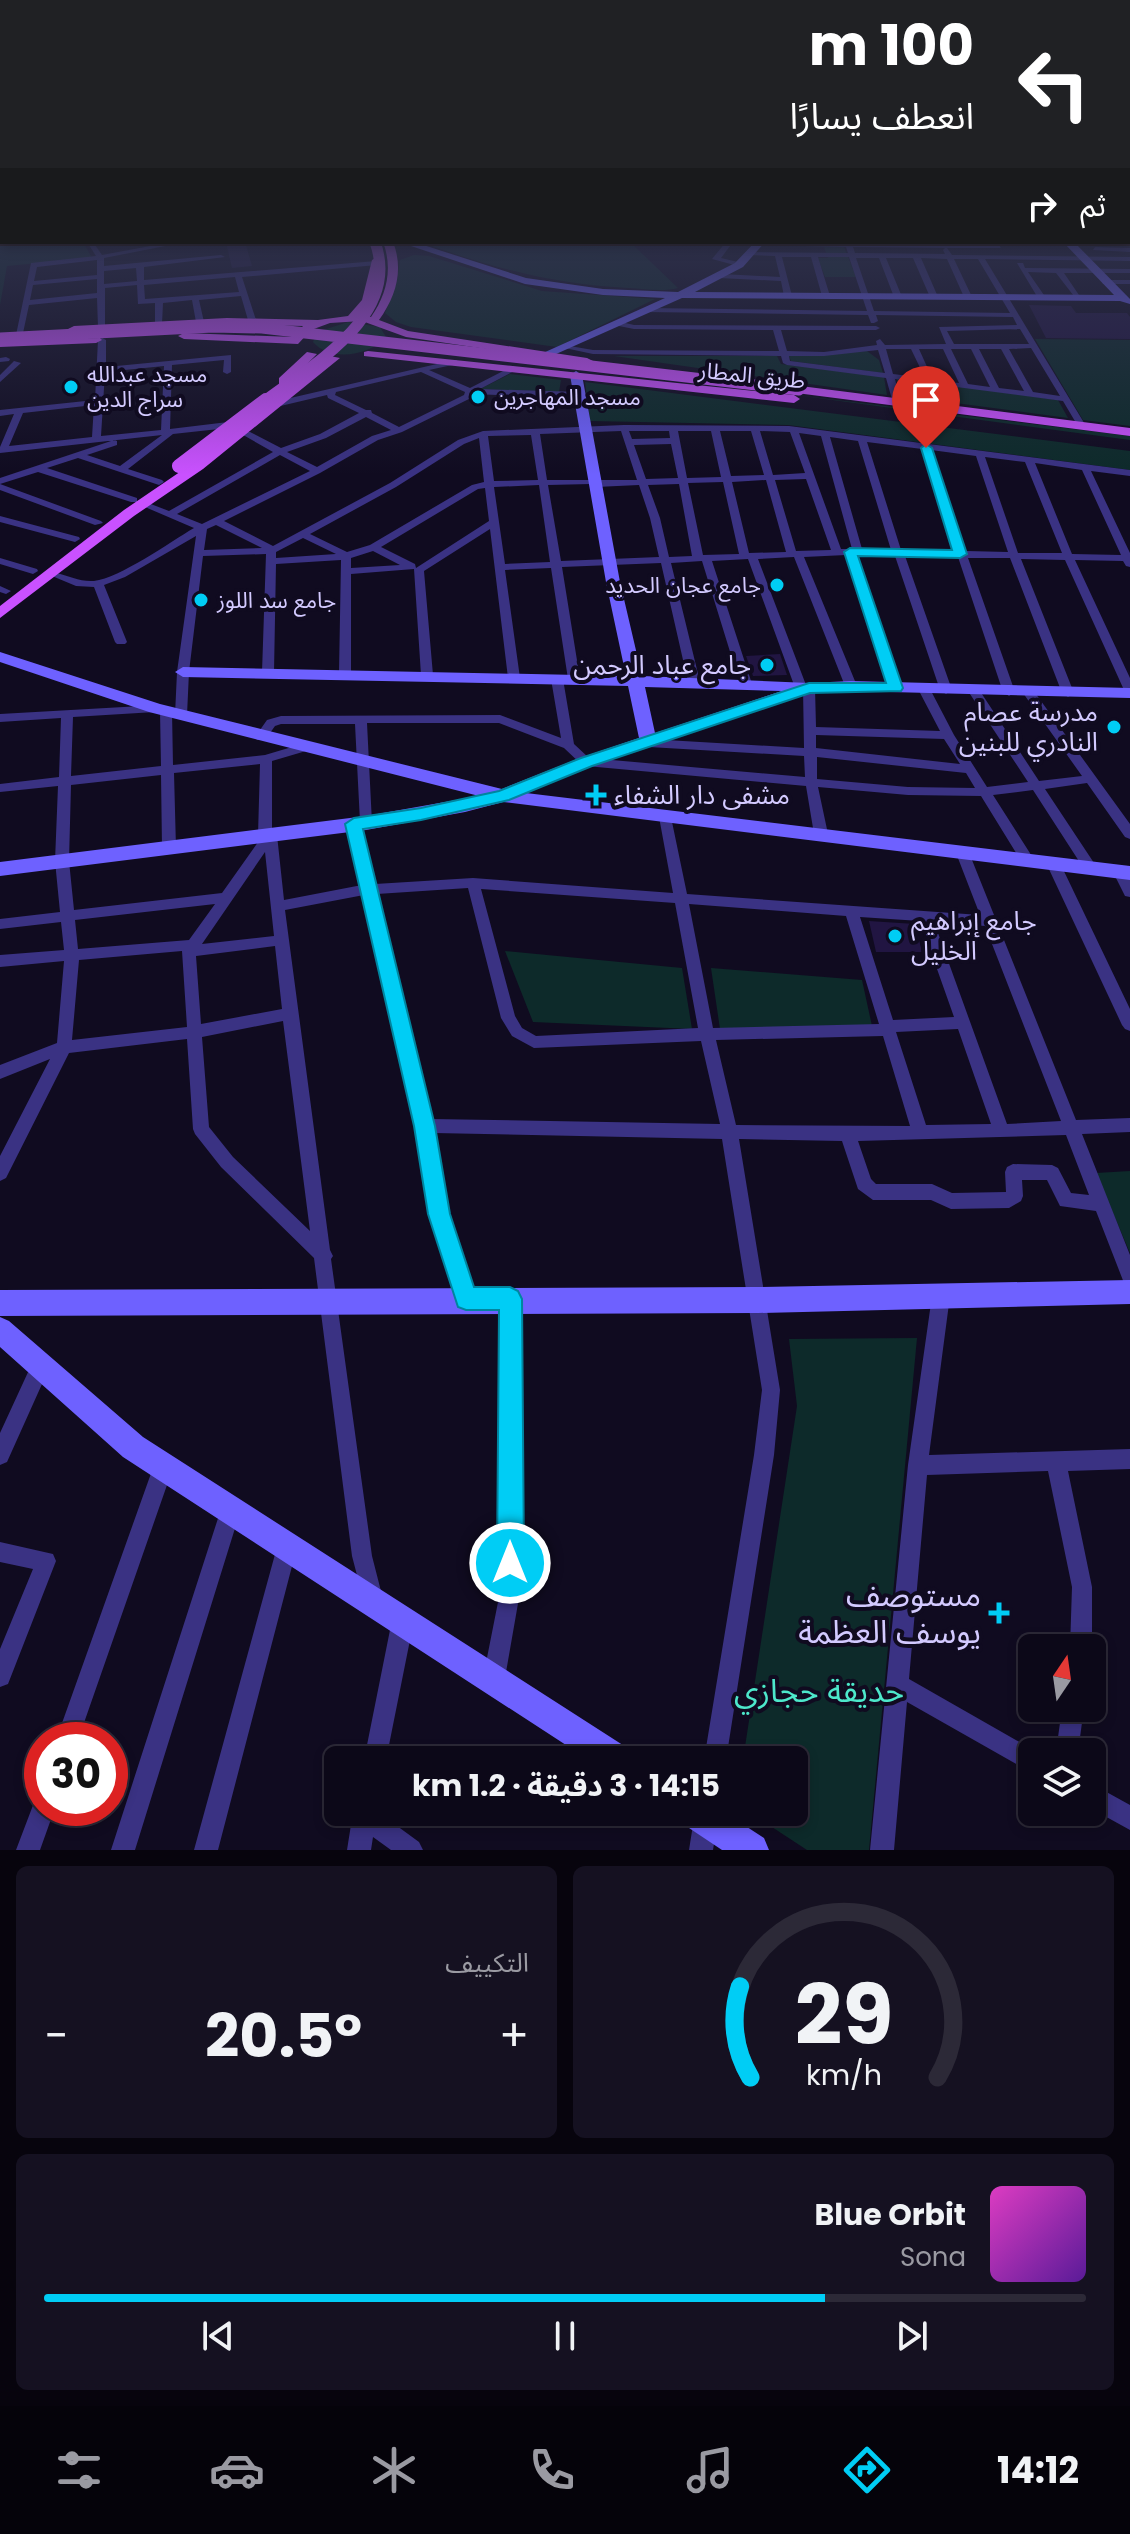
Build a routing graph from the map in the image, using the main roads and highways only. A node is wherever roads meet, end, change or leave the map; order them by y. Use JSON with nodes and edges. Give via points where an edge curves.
{"nodes":[{"id":1,"x":366,"y":302,"type":"edge"},
{"id":2,"x":374,"y":302,"type":"edge"},
{"id":3,"x":385,"y":302,"type":"edge"},
{"id":4,"x":661,"y":302,"type":"edge"},
{"id":5,"x":350,"y":317,"type":"junction"},
{"id":6,"x":374,"y":320,"type":"junction"},
{"id":7,"x":318,"y":323,"type":"junction"},
{"id":8,"x":391,"y":330,"type":"junction"},
{"id":9,"x":102,"y":334,"type":"junction"},
{"id":10,"x":0,"y":339,"type":"edge"},
{"id":11,"x":298,"y":341,"type":"junction"},
{"id":12,"x":311,"y":354,"type":"junction"},
{"id":13,"x":547,"y":355,"type":"junction"},
{"id":14,"x":359,"y":356,"type":"junction"},
{"id":15,"x":334,"y":358,"type":"junction"},
{"id":16,"x":576,"y":375,"type":"junction"},
{"id":17,"x":797,"y":395,"type":"junction"},
{"id":18,"x":233,"y":429,"type":"junction"},
{"id":19,"x":1130,"y":432,"type":"edge"},
{"id":20,"x":1130,"y":444,"type":"edge"},
{"id":21,"x":184,"y":468,"type":"junction"},
{"id":22,"x":133,"y":507,"type":"junction"},
{"id":23,"x":2,"y":595,"type":"edge"},
{"id":24,"x":0,"y":613,"type":"edge"},
{"id":25,"x":0,"y":619,"type":"edge"},
{"id":26,"x":0,"y":657,"type":"edge"},
{"id":27,"x":183,"y":672,"type":"road end"},
{"id":28,"x":635,"y":680,"type":"junction"},
{"id":29,"x":804,"y":687,"type":"junction"},
{"id":30,"x":1130,"y":691,"type":"edge"},
{"id":31,"x":649,"y":743,"type":"junction"},
{"id":32,"x":503,"y":796,"type":"junction"},
{"id":33,"x":0,"y":869,"type":"edge"},
{"id":34,"x":1125,"y":873,"type":"edge"},
{"id":35,"x":1130,"y":1292,"type":"edge"},
{"id":36,"x":0,"y":1303,"type":"edge"},
{"id":37,"x":0,"y":1330,"type":"edge"},
{"id":38,"x":597,"y":1746,"type":"edge"},
{"id":39,"x":708,"y":1826,"type":"edge"},
{"id":40,"x":752,"y":1850,"type":"edge"}],
"edges":[{"from":1,"to":5,"type":"main road"},
{"from":2,"to":21,"type":"main road","bridge":true,"via":[[338,345]]},
{"from":3,"to":6,"type":"main road"},
{"from":4,"to":13,"type":"main road"},
{"from":5,"to":6,"type":"main road"},
{"from":5,"to":7,"type":"main road"},
{"from":6,"to":8,"type":"main road"},
{"from":7,"to":9,"type":"main road","via":[[158,324]]},
{"from":7,"to":11,"type":"main road"},
{"from":8,"to":13,"type":"main road","name":"طريق المطار"},
{"from":8,"to":14,"type":"main road","via":[[390,342]]},
{"from":9,"to":10,"type":"main road"},
{"from":9,"to":10,"type":"main road","via":[[19,333]]},
{"from":9,"to":11,"type":"main road"},
{"from":10,"to":17,"type":"main road","bridge":true,"via":[[214,330],[286,333]]},
{"from":11,"to":12,"type":"main road"},
{"from":12,"to":15,"type":"main road","name":"طريق المطار"},
{"from":12,"to":18,"type":"main road"},
{"from":13,"to":17,"type":"main road","name":"طريق المطار"},
{"from":14,"to":15,"type":"main road","name":"طريق المطار"},
{"from":14,"to":16,"type":"main road","name":"طريق المطار"},
{"from":15,"to":18,"type":"main road"},
{"from":16,"to":17,"type":"main road","name":"طريق المطار"},
{"from":16,"to":28,"type":"main road"},
{"from":17,"to":19,"type":"main road","name":"طريق المطار"},
{"from":17,"to":20,"type":"main road","name":"طريق المطار"},
{"from":18,"to":21,"type":"main road"},
{"from":21,"to":22,"type":"main road"},
{"from":21,"to":22,"type":"main road","via":[[159,482]]},
{"from":22,"to":23,"type":"main road"},
{"from":22,"to":23,"type":"main road","via":[[98,523]]},
{"from":22,"to":24,"type":"main road"},
{"from":22,"to":25,"type":"main road","via":[[134,516]]},
{"from":26,"to":32,"type":"main road","via":[[261,737]]},
{"from":27,"to":28,"type":"main road"},
{"from":28,"to":29,"type":"main road"},
{"from":28,"to":31,"type":"main road"},
{"from":29,"to":30,"type":"main road"},
{"from":29,"to":31,"type":"main road"},
{"from":31,"to":32,"type":"main road"},
{"from":32,"to":33,"type":"main road","via":[[360,824]]},
{"from":32,"to":34,"type":"main road"},
{"from":35,"to":36,"type":"main road","via":[[758,1300]]},
{"from":37,"to":38,"type":"main road","via":[[133,1447]]},
{"from":39,"to":40,"type":"main road"}]}
